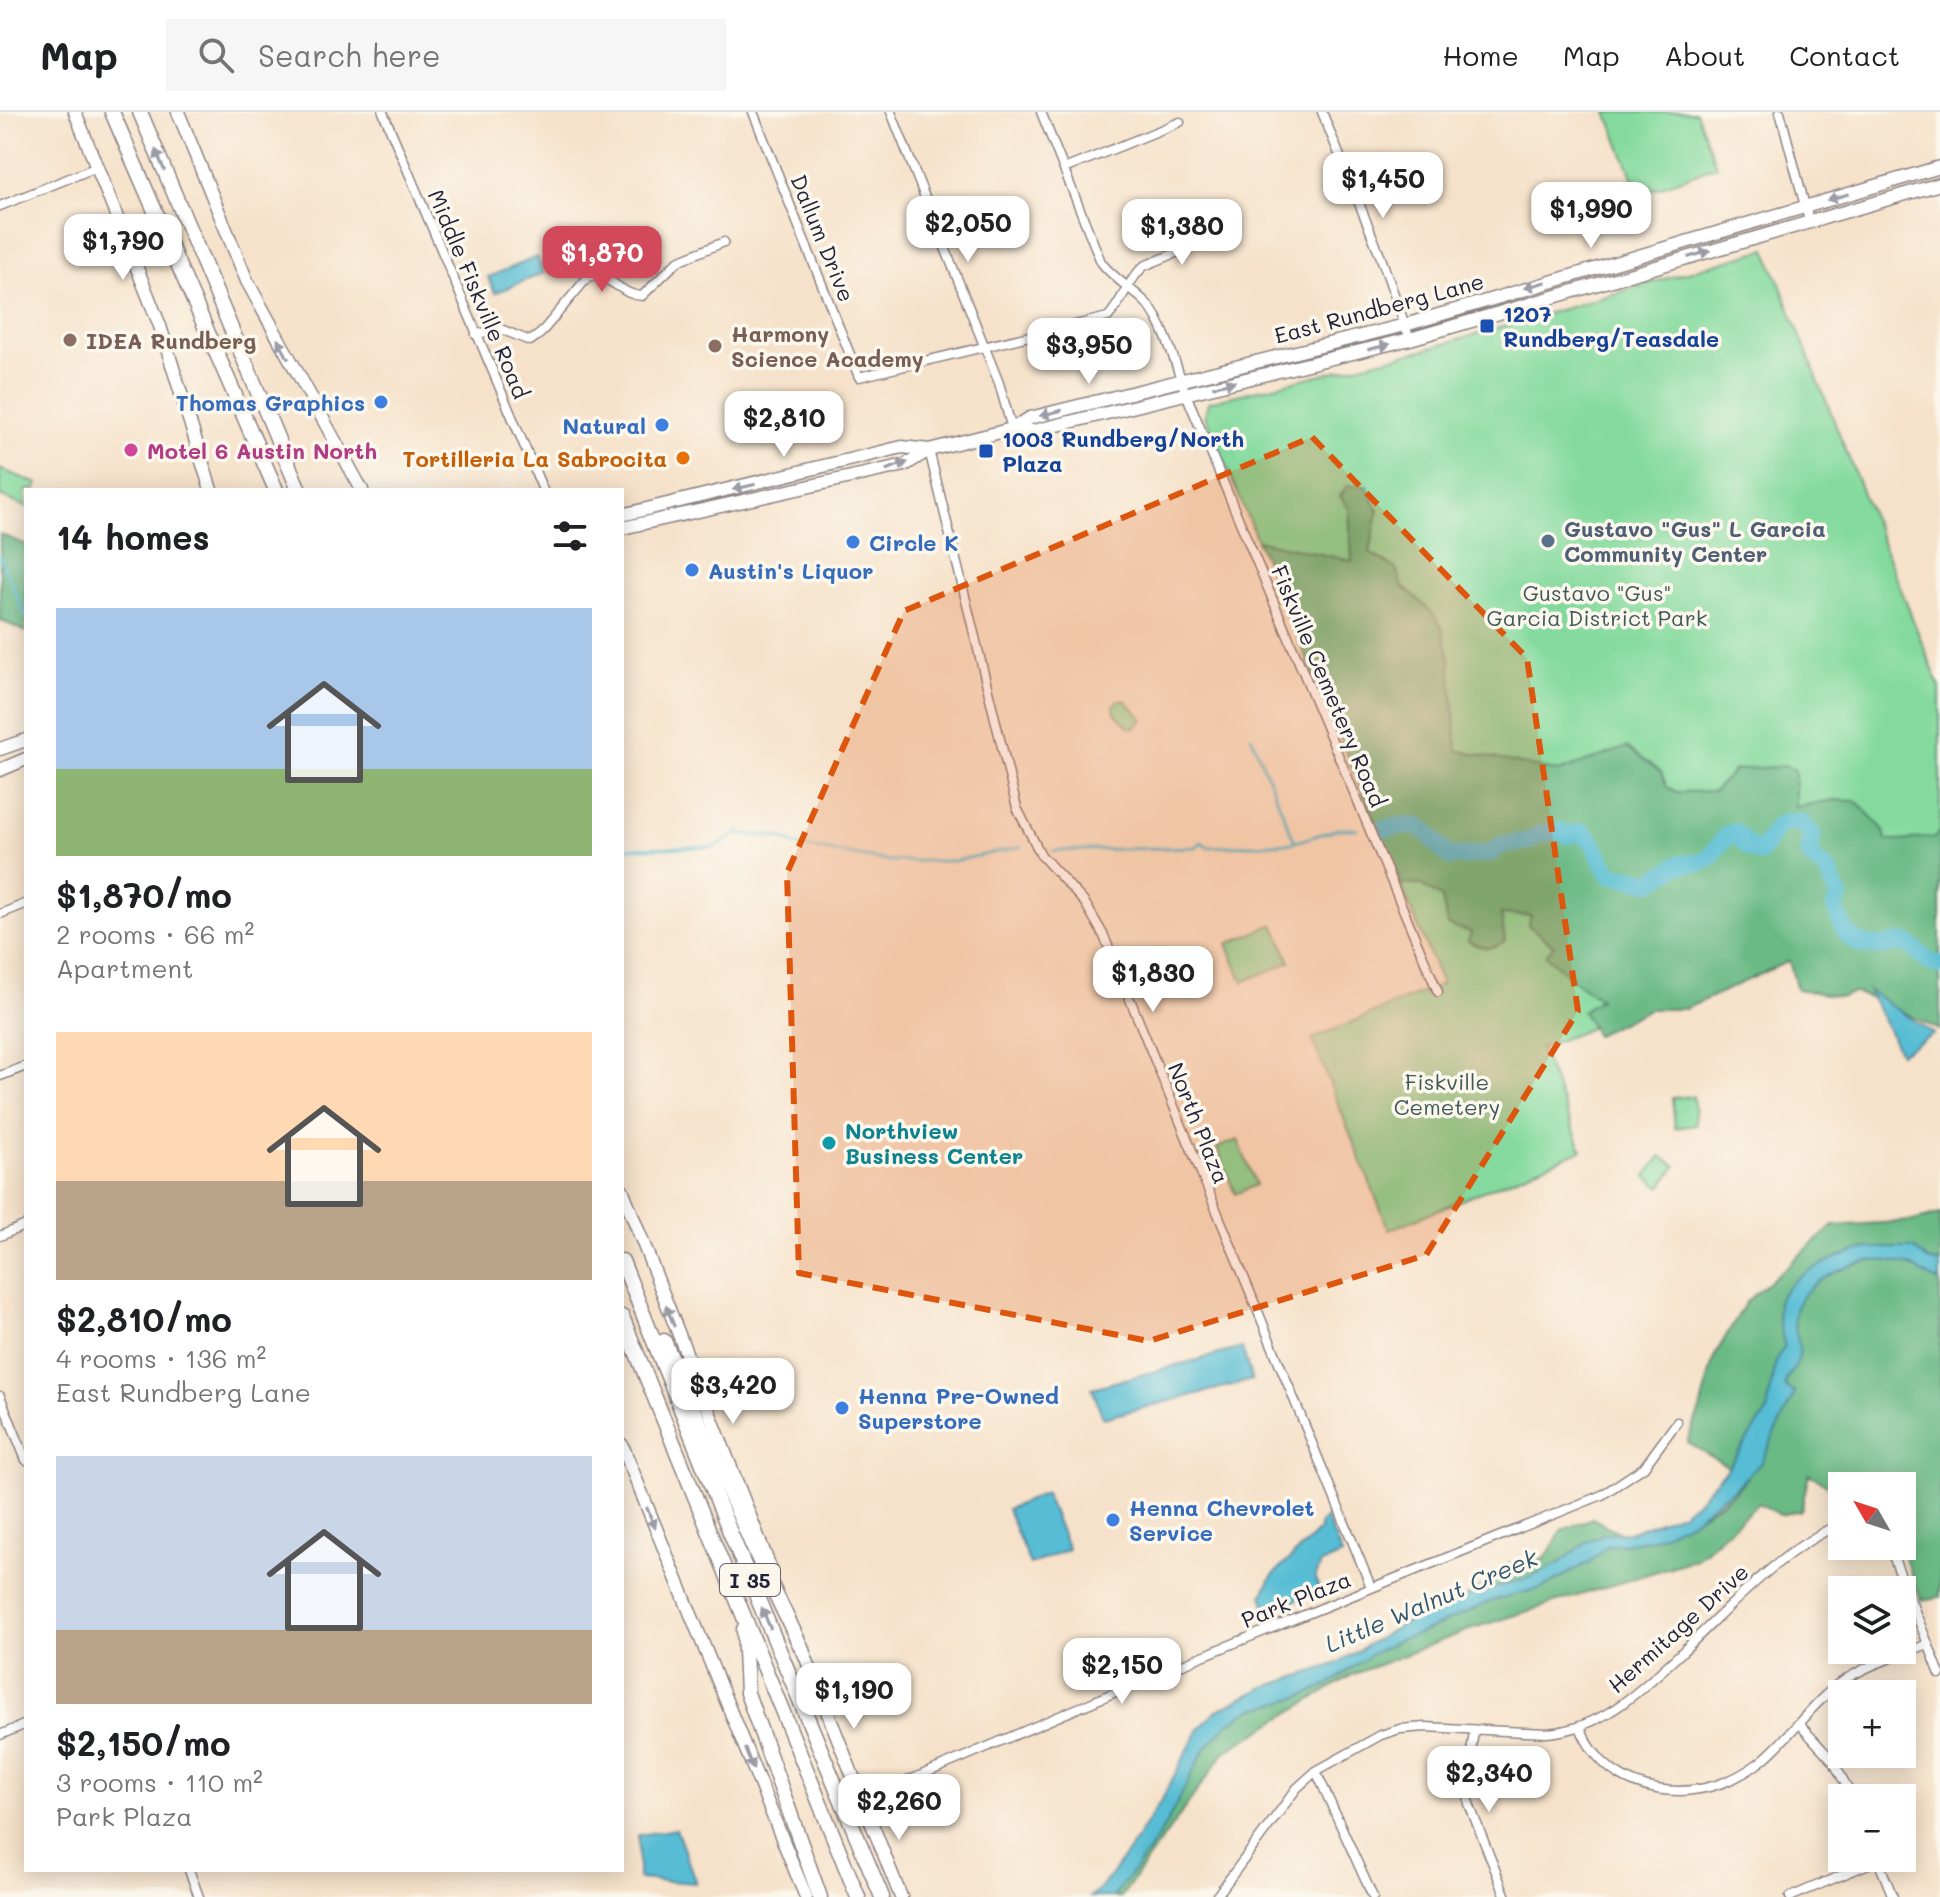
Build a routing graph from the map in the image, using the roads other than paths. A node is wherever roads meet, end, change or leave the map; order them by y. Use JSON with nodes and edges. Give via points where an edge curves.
{"nodes":[{"id":1,"x":75,"y":112,"type":"edge"},
{"id":2,"x":112,"y":112,"type":"edge"},
{"id":3,"x":140,"y":112,"type":"edge"},
{"id":4,"x":178,"y":112,"type":"edge"},
{"id":5,"x":383,"y":112,"type":"edge"},
{"id":6,"x":753,"y":112,"type":"edge"},
{"id":7,"x":891,"y":112,"type":"edge"},
{"id":8,"x":1041,"y":112,"type":"edge"},
{"id":9,"x":1322,"y":112,"type":"edge"},
{"id":10,"x":1780,"y":112,"type":"edge"},
{"id":11,"x":1180,"y":122,"type":"dead end"},
{"id":12,"x":97,"y":167,"type":"junction"},
{"id":13,"x":1940,"y":167,"type":"edge"},
{"id":14,"x":1064,"y":169,"type":"junction"},
{"id":15,"x":1884,"y":184,"type":"junction"},
{"id":16,"x":1940,"y":184,"type":"edge"},
{"id":17,"x":1885,"y":199,"type":"junction"},
{"id":18,"x":0,"y":206,"type":"edge"},
{"id":19,"x":1805,"y":206,"type":"junction"},
{"id":20,"x":1809,"y":221,"type":"junction"},
{"id":21,"x":1225,"y":233,"type":"dead end"},
{"id":22,"x":724,"y":242,"type":"dead end"},
{"id":23,"x":1597,"y":267,"type":"junction"},
{"id":24,"x":1601,"y":283,"type":"junction"},
{"id":25,"x":1126,"y":287,"type":"junction"},
{"id":26,"x":1480,"y":302,"type":"junction"},
{"id":27,"x":1497,"y":313,"type":"junction"},
{"id":28,"x":1405,"y":325,"type":"junction"},
{"id":29,"x":476,"y":335,"type":"junction"},
{"id":30,"x":1410,"y":339,"type":"junction"},
{"id":31,"x":984,"y":348,"type":"junction"},
{"id":32,"x":1183,"y":388,"type":"junction"},
{"id":33,"x":1012,"y":429,"type":"junction"},
{"id":34,"x":929,"y":450,"type":"junction"},
{"id":35,"x":210,"y":488,"type":"edge"},
{"id":36,"x":275,"y":488,"type":"edge"},
{"id":37,"x":298,"y":488,"type":"edge"},
{"id":38,"x":361,"y":488,"type":"edge"},
{"id":39,"x":542,"y":488,"type":"edge"},
{"id":40,"x":624,"y":515,"type":"edge"},
{"id":41,"x":624,"y":528,"type":"edge"},
{"id":42,"x":24,"y":741,"type":"edge"},
{"id":43,"x":0,"y":749,"type":"edge"},
{"id":44,"x":24,"y":760,"type":"edge"},
{"id":45,"x":0,"y":770,"type":"edge"},
{"id":46,"x":24,"y":904,"type":"edge"},
{"id":47,"x":0,"y":914,"type":"edge"},
{"id":48,"x":1438,"y":992,"type":"dead end"},
{"id":49,"x":24,"y":1067,"type":"edge"},
{"id":50,"x":0,"y":1076,"type":"edge"},
{"id":51,"x":624,"y":1194,"type":"edge"},
{"id":52,"x":24,"y":1226,"type":"edge"},
{"id":53,"x":0,"y":1236,"type":"edge"},
{"id":54,"x":624,"y":1266,"type":"edge"},
{"id":55,"x":624,"y":1322,"type":"edge"},
{"id":56,"x":0,"y":1396,"type":"edge"},
{"id":57,"x":1677,"y":1422,"type":"dead end"},
{"id":58,"x":624,"y":1450,"type":"edge"},
{"id":59,"x":24,"y":1455,"type":"edge"},
{"id":60,"x":1828,"y":1531,"type":"edge"},
{"id":61,"x":1895,"y":1560,"type":"edge"},
{"id":62,"x":1371,"y":1587,"type":"junction"},
{"id":63,"x":743,"y":1617,"type":"junction"},
{"id":64,"x":1928,"y":1644,"type":"junction"},
{"id":65,"x":802,"y":1649,"type":"junction"},
{"id":66,"x":1940,"y":1674,"type":"edge"},
{"id":67,"x":24,"y":1725,"type":"edge"},
{"id":68,"x":1800,"y":1725,"type":"junction"},
{"id":69,"x":1580,"y":1727,"type":"junction"},
{"id":70,"x":1474,"y":1730,"type":"junction"},
{"id":71,"x":0,"y":1735,"type":"edge"},
{"id":72,"x":1316,"y":1771,"type":"junction"},
{"id":73,"x":1845,"y":1784,"type":"edge"},
{"id":74,"x":863,"y":1800,"type":"junction"},
{"id":75,"x":190,"y":1872,"type":"edge"},
{"id":76,"x":1848,"y":1872,"type":"edge"},
{"id":77,"x":1883,"y":1872,"type":"edge"},
{"id":78,"x":199,"y":1897,"type":"edge"},
{"id":79,"x":806,"y":1897,"type":"edge"},
{"id":80,"x":820,"y":1897,"type":"edge"},
{"id":81,"x":858,"y":1897,"type":"edge"},
{"id":82,"x":882,"y":1897,"type":"edge"},
{"id":83,"x":901,"y":1897,"type":"edge"},
{"id":84,"x":1216,"y":1897,"type":"edge"},
{"id":85,"x":1373,"y":1897,"type":"edge"},
{"id":86,"x":1506,"y":1897,"type":"edge"},
{"id":87,"x":1790,"y":1897,"type":"edge"},
{"id":88,"x":1893,"y":1897,"type":"edge"}],
"edges":[{"from":1,"to":12,"type":"main road"},
{"from":2,"to":36,"type":"highway"},
{"from":37,"to":3,"type":"highway","one_way":true},
{"from":38,"to":4,"type":"main road","one_way":true,"via":[[247,281]]},
{"from":5,"to":29,"type":"street","name":"Middle Fiskville Road"},
{"from":6,"to":31,"type":"street","name":"Dallum Drive","via":[[859,377]]},
{"from":7,"to":31,"type":"street"},
{"from":8,"to":14,"type":"street","name":"Fiskville Cemetery Road"},
{"from":9,"to":28,"type":"street"},
{"from":10,"to":19,"type":"street"},
{"from":11,"to":14,"type":"street"},
{"from":12,"to":18,"type":"street"},
{"from":12,"to":35,"type":"main road","via":[[160,326]]},
{"from":13,"to":15,"type":"main road","name":"East Rundberg Lane"},
{"from":14,"to":25,"type":"street","name":"Fiskville Cemetery Road","via":[[1101,262]]},
{"from":15,"to":17,"type":"main road"},
{"from":15,"to":19,"type":"main road","name":"East Rundberg Lane","one_way":true},
{"from":16,"to":17,"type":"main road","name":"East Rundberg Lane"},
{"from":17,"to":20,"type":"main road","name":"East Rundberg Lane"},
{"from":19,"to":20,"type":"street"},
{"from":19,"to":23,"type":"main road","name":"East Rundberg Lane"},
{"from":24,"to":20,"type":"main road","name":"East Rundberg Lane","one_way":true},
{"from":21,"to":25,"type":"street","via":[[1144,266]]},
{"from":22,"to":29,"type":"street","via":[[678,261],[642,296],[607,278],[588,277],[530,341],[498,328]]},
{"from":23,"to":24,"type":"main road"},
{"from":23,"to":26,"type":"main road","name":"East Rundberg Lane","one_way":true},
{"from":24,"to":27,"type":"main road","name":"East Rundberg Lane"},
{"from":25,"to":31,"type":"street","via":[[1108,317]]},
{"from":25,"to":32,"type":"street","name":"Fiskville Cemetery Road","via":[[1153,312]]},
{"from":26,"to":27,"type":"main road"},
{"from":26,"to":28,"type":"main road","name":"East Rundberg Lane"},
{"from":27,"to":30,"type":"main road","name":"East Rundberg Lane"},
{"from":28,"to":30,"type":"street"},
{"from":28,"to":32,"type":"main road","name":"East Rundberg Lane"},
{"from":29,"to":39,"type":"street","name":"Middle Fiskville Road"},
{"from":32,"to":30,"type":"main road","name":"East Rundberg Lane","one_way":true},
{"from":31,"to":33,"type":"street"},
{"from":32,"to":33,"type":"main road","name":"East Rundberg Lane","via":[[1033,431]]},
{"from":32,"to":48,"type":"street","name":"Fiskville Cemetery Road"},
{"from":33,"to":34,"type":"main road","name":"East Rundberg Lane"},
{"from":34,"to":40,"type":"main road","name":"East Rundberg Lane","one_way":true,"via":[[902,447]]},
{"from":41,"to":34,"type":"main road","name":"East Rundberg Lane","one_way":true,"via":[[863,476],[905,465]]},
{"from":34,"to":62,"type":"street","name":"North Plaza","via":[[1017,808],[1041,855],[1085,903],[1104,936]]},
{"from":42,"to":43,"type":"main road"},
{"from":44,"to":45,"type":"main road"},
{"from":46,"to":47,"type":"street"},
{"from":49,"to":50,"type":"street"},
{"from":65,"to":51,"type":"main road","one_way":true},
{"from":52,"to":53,"type":"street"},
{"from":54,"to":65,"type":"highway","via":[[656,1321]]},
{"from":82,"to":54,"type":"highway","number":"I 35","one_way":true},
{"from":55,"to":63,"type":"highway","number":"I 35"},
{"from":56,"to":59,"type":"street"},
{"from":57,"to":62,"type":"street","name":"Park Plaza","via":[[1644,1467],[1602,1495]]},
{"from":58,"to":79,"type":"main road","one_way":true},
{"from":60,"to":69,"type":"street","name":"Hermitage Drive","via":[[1793,1551],[1637,1694]]},
{"from":61,"to":64,"type":"street"},
{"from":62,"to":74,"type":"street","name":"Park Plaza"},
{"from":63,"to":80,"type":"highway","via":[[747,1693]]},
{"from":63,"to":81,"type":"highway","number":"I 35"},
{"from":64,"to":66,"type":"street"},
{"from":64,"to":68,"type":"street","via":[[1840,1683]]},
{"from":65,"to":74,"type":"main road"},
{"from":67,"to":71,"type":"street"},
{"from":68,"to":69,"type":"street","via":[[1757,1765],[1737,1776],[1670,1792],[1647,1789],[1613,1772],[1586,1744]]},
{"from":68,"to":73,"type":"street","via":[[1833,1761]]},
{"from":69,"to":70,"type":"street","name":"Hermitage Drive","via":[[1547,1733]]},
{"from":70,"to":72,"type":"street","name":"Hermitage Drive","via":[[1400,1729]]},
{"from":70,"to":86,"type":"street","via":[[1469,1804]]},
{"from":72,"to":84,"type":"street","name":"Hermitage Drive","via":[[1283,1804]]},
{"from":72,"to":85,"type":"street"},
{"from":74,"to":83,"type":"main road"},
{"from":75,"to":78,"type":"street"},
{"from":76,"to":87,"type":"street"},
{"from":77,"to":88,"type":"street"}]}
